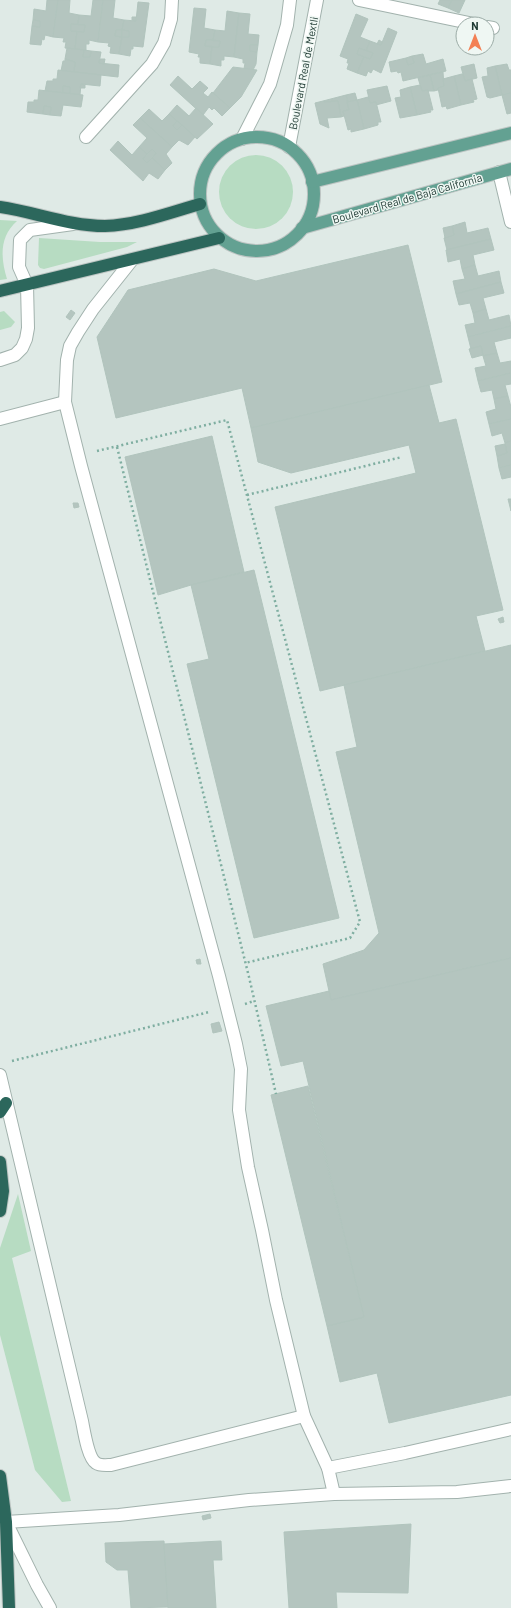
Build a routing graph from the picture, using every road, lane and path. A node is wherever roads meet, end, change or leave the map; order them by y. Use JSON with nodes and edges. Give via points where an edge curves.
{"nodes":[{"id":1,"x":172,"y":0,"type":"edge"},
{"id":2,"x":290,"y":0,"type":"edge"},
{"id":3,"x":317,"y":0,"type":"edge"},
{"id":4,"x":359,"y":0,"type":"edge"},
{"id":5,"x":455,"y":20,"type":"edge"},
{"id":6,"x":511,"y":132,"type":"edge"},
{"id":7,"x":86,"y":137,"type":"dead end"},
{"id":8,"x":242,"y":138,"type":"junction"},
{"id":9,"x":289,"y":147,"type":"junction"},
{"id":10,"x":511,"y":169,"type":"edge"},
{"id":11,"x":499,"y":172,"type":"junction"},
{"id":12,"x":312,"y":182,"type":"junction"},
{"id":13,"x":200,"y":204,"type":"junction"},
{"id":14,"x":0,"y":207,"type":"edge"},
{"id":15,"x":511,"y":222,"type":"edge"},
{"id":16,"x":77,"y":223,"type":"junction"},
{"id":17,"x":302,"y":228,"type":"junction"},
{"id":18,"x":220,"y":238,"type":"junction"},
{"id":19,"x":132,"y":260,"type":"junction"},
{"id":20,"x":27,"y":285,"type":"junction"},
{"id":21,"x":0,"y":291,"type":"edge"},
{"id":22,"x":0,"y":360,"type":"edge"},
{"id":23,"x":65,"y":402,"type":"junction"},
{"id":24,"x":0,"y":419,"type":"edge"},
{"id":25,"x":117,"y":447,"type":"junction"},
{"id":26,"x":79,"y":456,"type":"junction"},
{"id":27,"x":402,"y":458,"type":"dead end"},
{"id":28,"x":247,"y":495,"type":"junction"},
{"id":29,"x":245,"y":963,"type":"junction"},
{"id":30,"x":254,"y":1001,"type":"junction"},
{"id":31,"x":227,"y":1008,"type":"junction"},
{"id":32,"x":8,"y":1062,"type":"dead end"},
{"id":33,"x":0,"y":1075,"type":"edge"},
{"id":34,"x":276,"y":1094,"type":"dead end"},
{"id":35,"x":3,"y":1107,"type":"edge"},
{"id":36,"x":0,"y":1162,"type":"edge"},
{"id":37,"x":0,"y":1211,"type":"edge"},
{"id":38,"x":304,"y":1416,"type":"junction"},
{"id":39,"x":511,"y":1429,"type":"edge"},
{"id":40,"x":328,"y":1468,"type":"junction"},
{"id":41,"x":0,"y":1476,"type":"edge"},
{"id":42,"x":511,"y":1486,"type":"edge"},
{"id":43,"x":334,"y":1494,"type":"junction"},
{"id":44,"x":6,"y":1522,"type":"junction"},
{"id":45,"x":8,"y":1608,"type":"edge"},
{"id":46,"x":50,"y":1608,"type":"edge"}],
"edges":[{"from":1,"to":7,"type":"street","via":[[171,19],[164,43],[152,64]]},
{"from":2,"to":8,"type":"street","via":[[287,25],[270,84]]},
{"from":3,"to":9,"type":"street","name":"Boulevard Real de Mextli"},
{"from":4,"to":5,"type":"street"},
{"from":6,"to":12,"type":"main road"},
{"from":8,"to":9,"type":"main road","via":[[274,140]]},
{"from":8,"to":13,"type":"main road","via":[[223,148],[208,163],[200,183]]},
{"from":9,"to":12,"type":"main road","via":[[300,156],[308,168]]},
{"from":10,"to":11,"type":"main road","name":"Boulevard Real de Baja California"},
{"from":11,"to":15,"type":"street"},
{"from":11,"to":17,"type":"main road","name":"Boulevard Real de Baja California"},
{"from":12,"to":17,"type":"main road","via":[[314,198],[310,214]]},
{"from":13,"to":16,"type":"highway","via":[[142,221],[105,226]]},
{"from":13,"to":18,"type":"main road","via":[[207,223]]},
{"from":14,"to":16,"type":"highway"},
{"from":16,"to":20,"type":"street","via":[[30,230],[20,240],[19,266]]},
{"from":17,"to":18,"type":"main road","via":[[289,240],[272,249],[254,251],[236,247]]},
{"from":18,"to":19,"type":"highway"},
{"from":19,"to":20,"type":"highway"},
{"from":19,"to":23,"type":"street","via":[[93,309],[70,346],[65,374]]},
{"from":20,"to":21,"type":"highway"},
{"from":20,"to":22,"type":"street","via":[[26,339],[15,355]]},
{"from":23,"to":24,"type":"street"},
{"from":23,"to":26,"type":"street"},
{"from":25,"to":26,"type":"path"},
{"from":25,"to":28,"type":"path","via":[[227,420]]},
{"from":25,"to":29,"type":"path"},
{"from":26,"to":31,"type":"street"},
{"from":27,"to":28,"type":"path"},
{"from":28,"to":29,"type":"path","via":[[360,922],[350,938]]},
{"from":29,"to":30,"type":"path"},
{"from":30,"to":31,"type":"path"},
{"from":30,"to":34,"type":"path"},
{"from":31,"to":32,"type":"path"},
{"from":31,"to":38,"type":"street","via":[[241,1069],[240,1110],[248,1167]]},
{"from":33,"to":35,"type":"street"},
{"from":35,"to":38,"type":"street","via":[[91,1457],[96,1463],[111,1465]]},
{"from":36,"to":37,"type":"highway","via":[[3,1191]]},
{"from":38,"to":40,"type":"street"},
{"from":39,"to":40,"type":"street"},
{"from":40,"to":43,"type":"street"},
{"from":41,"to":44,"type":"highway"},
{"from":42,"to":43,"type":"street","via":[[458,1492]]},
{"from":43,"to":44,"type":"street","via":[[249,1500],[119,1515]]},
{"from":44,"to":45,"type":"highway"},
{"from":44,"to":46,"type":"street"}]}
